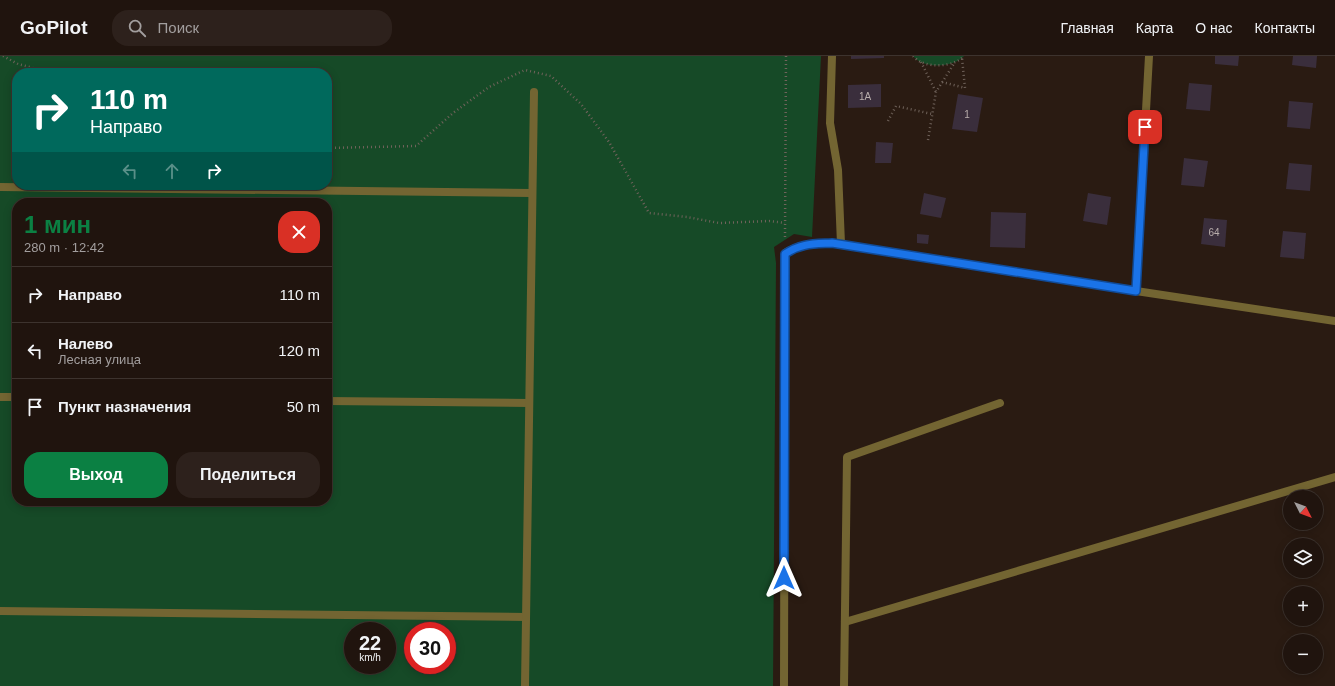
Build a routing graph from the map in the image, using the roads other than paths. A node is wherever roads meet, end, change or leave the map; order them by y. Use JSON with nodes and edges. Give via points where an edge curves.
{"nodes":[{"id":1,"x":832,"y":56,"type":"edge"},
{"id":2,"x":1149,"y":56,"type":"edge"},
{"id":3,"x":534,"y":92,"type":"dead end"},
{"id":4,"x":0,"y":187,"type":"edge"},
{"id":5,"x":12,"y":187,"type":"edge"},
{"id":6,"x":266,"y":190,"type":"edge"},
{"id":7,"x":531,"y":193,"type":"junction"},
{"id":8,"x":841,"y":244,"type":"junction"},
{"id":9,"x":1136,"y":291,"type":"junction"},
{"id":10,"x":1335,"y":321,"type":"edge"},
{"id":11,"x":0,"y":397,"type":"edge"},
{"id":12,"x":12,"y":398,"type":"edge"},
{"id":13,"x":332,"y":401,"type":"edge"},
{"id":14,"x":529,"y":403,"type":"junction"},
{"id":15,"x":1000,"y":403,"type":"dead end"},
{"id":16,"x":1335,"y":477,"type":"edge"},
{"id":17,"x":0,"y":610,"type":"edge"},
{"id":18,"x":526,"y":617,"type":"junction"},
{"id":19,"x":845,"y":622,"type":"junction"},
{"id":20,"x":525,"y":686,"type":"edge"},
{"id":21,"x":784,"y":686,"type":"edge"},
{"id":22,"x":844,"y":686,"type":"edge"}],
"edges":[{"from":1,"to":8,"type":"street","via":[[830,123],[838,170]]},
{"from":2,"to":9,"type":"street"},
{"from":3,"to":7,"type":"street"},
{"from":4,"to":5,"type":"street"},
{"from":6,"to":7,"type":"street"},
{"from":7,"to":14,"type":"street"},
{"from":8,"to":9,"type":"street"},
{"from":8,"to":21,"type":"street","via":[[806,244],[785,254]]},
{"from":9,"to":10,"type":"street"},
{"from":11,"to":12,"type":"street"},
{"from":13,"to":14,"type":"street"},
{"from":14,"to":18,"type":"street"},
{"from":15,"to":19,"type":"street","via":[[847,457]]},
{"from":16,"to":19,"type":"street"},
{"from":17,"to":18,"type":"street"},
{"from":18,"to":20,"type":"street"},
{"from":19,"to":22,"type":"street"}]}
